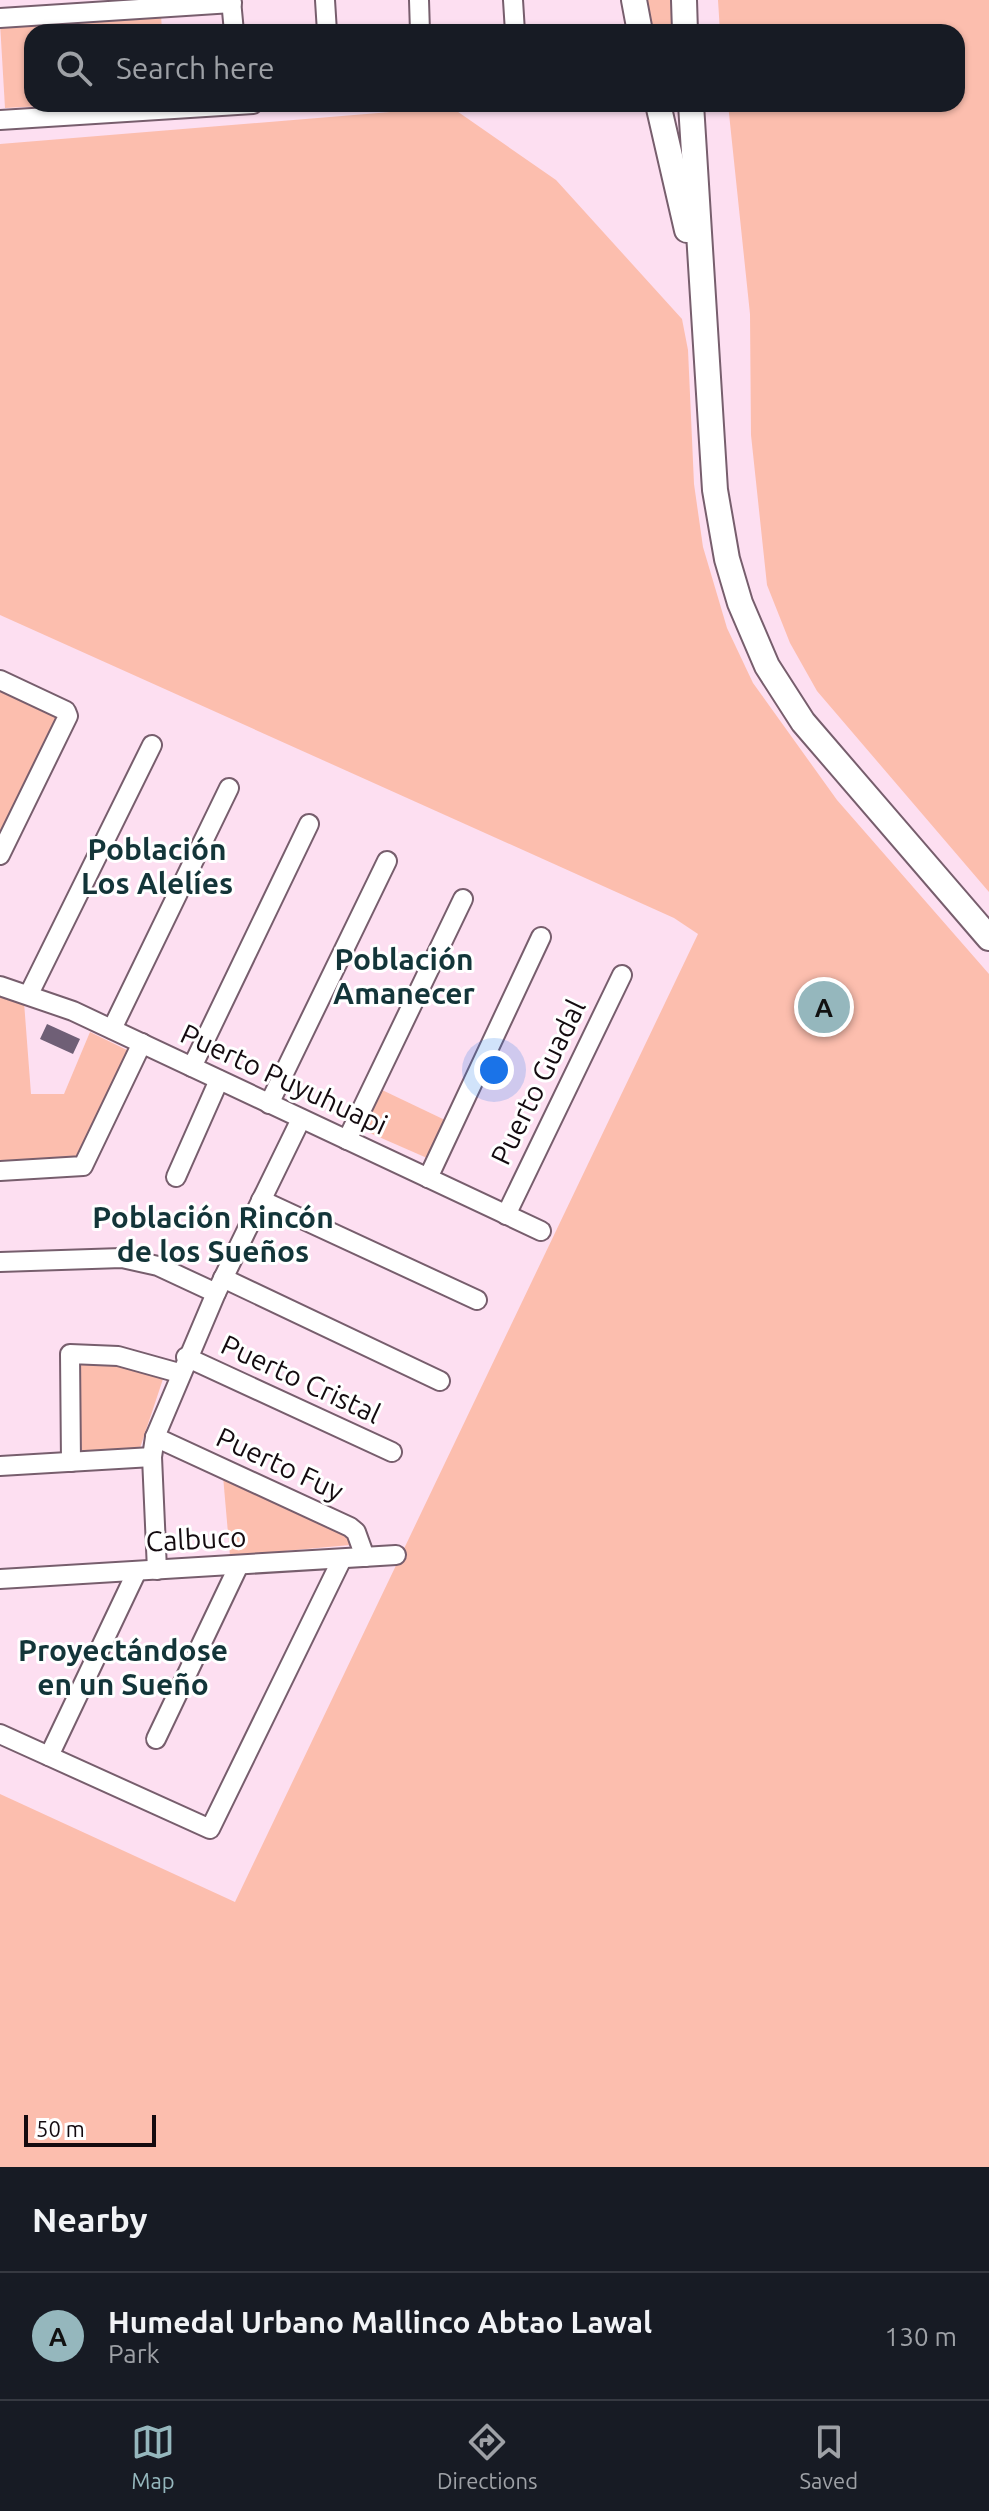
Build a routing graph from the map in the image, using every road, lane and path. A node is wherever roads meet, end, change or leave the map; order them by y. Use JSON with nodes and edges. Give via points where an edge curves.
{"nodes":[{"id":1,"x":325,"y":0,"type":"edge"},
{"id":2,"x":419,"y":0,"type":"edge"},
{"id":3,"x":513,"y":0,"type":"edge"},
{"id":4,"x":634,"y":0,"type":"edge"},
{"id":5,"x":684,"y":0,"type":"edge"},
{"id":6,"x":232,"y":2,"type":"edge"},
{"id":7,"x":141,"y":4,"type":"edge"},
{"id":8,"x":46,"y":8,"type":"edge"},
{"id":9,"x":0,"y":18,"type":"edge"},
{"id":10,"x":233,"y":24,"type":"edge"},
{"id":11,"x":326,"y":24,"type":"edge"},
{"id":12,"x":420,"y":24,"type":"edge"},
{"id":13,"x":514,"y":24,"type":"edge"},
{"id":14,"x":638,"y":24,"type":"edge"},
{"id":15,"x":685,"y":24,"type":"edge"},
{"id":16,"x":119,"y":112,"type":"edge"},
{"id":17,"x":660,"y":112,"type":"edge"},
{"id":18,"x":692,"y":112,"type":"edge"},
{"id":19,"x":0,"y":120,"type":"edge"},
{"id":20,"x":702,"y":298,"type":"junction"},
{"id":21,"x":0,"y":680,"type":"edge"},
{"id":22,"x":152,"y":745,"type":"dead end"},
{"id":23,"x":229,"y":788,"type":"dead end"},
{"id":24,"x":309,"y":824,"type":"dead end"},
{"id":25,"x":0,"y":855,"type":"edge"},
{"id":26,"x":387,"y":861,"type":"dead end"},
{"id":27,"x":463,"y":899,"type":"dead end"},
{"id":28,"x":541,"y":937,"type":"dead end"},
{"id":29,"x":989,"y":938,"type":"edge"},
{"id":30,"x":622,"y":975,"type":"dead end"},
{"id":31,"x":0,"y":986,"type":"edge"},
{"id":32,"x":29,"y":994,"type":"junction"},
{"id":33,"x":112,"y":1029,"type":"junction"},
{"id":34,"x":142,"y":1043,"type":"junction"},
{"id":35,"x":192,"y":1067,"type":"junction"},
{"id":36,"x":219,"y":1080,"type":"junction"},
{"id":37,"x":269,"y":1104,"type":"junction"},
{"id":38,"x":301,"y":1119,"type":"junction"},
{"id":39,"x":347,"y":1140,"type":"junction"},
{"id":40,"x":0,"y":1171,"type":"edge"},
{"id":41,"x":176,"y":1177,"type":"dead end"},
{"id":42,"x":428,"y":1178,"type":"junction"},
{"id":43,"x":261,"y":1200,"type":"junction"},
{"id":44,"x":506,"y":1215,"type":"junction"},
{"id":45,"x":541,"y":1231,"type":"dead end"},
{"id":46,"x":0,"y":1262,"type":"edge"},
{"id":47,"x":219,"y":1285,"type":"junction"},
{"id":48,"x":477,"y":1300,"type":"dead end"},
{"id":49,"x":183,"y":1365,"type":"junction"},
{"id":50,"x":440,"y":1381,"type":"dead end"},
{"id":51,"x":155,"y":1437,"type":"junction"},
{"id":52,"x":392,"y":1452,"type":"dead end"},
{"id":53,"x":152,"y":1457,"type":"junction"},
{"id":54,"x":71,"y":1462,"type":"junction"},
{"id":55,"x":0,"y":1466,"type":"edge"},
{"id":56,"x":396,"y":1555,"type":"dead end"},
{"id":57,"x":365,"y":1557,"type":"junction"},
{"id":58,"x":342,"y":1559,"type":"junction"},
{"id":59,"x":239,"y":1565,"type":"junction"},
{"id":60,"x":157,"y":1570,"type":"junction"},
{"id":61,"x":137,"y":1571,"type":"junction"},
{"id":62,"x":0,"y":1579,"type":"edge"},
{"id":63,"x":0,"y":1734,"type":"edge"},
{"id":64,"x":156,"y":1739,"type":"dead end"},
{"id":65,"x":49,"y":1756,"type":"junction"}],
"edges":[{"from":1,"to":11,"type":"street"},
{"from":2,"to":12,"type":"street"},
{"from":3,"to":13,"type":"street"},
{"from":4,"to":14,"type":"main road"},
{"from":5,"to":15,"type":"main road"},
{"from":6,"to":7,"type":"street"},
{"from":6,"to":10,"type":"street"},
{"from":7,"to":8,"type":"street"},
{"from":8,"to":9,"type":"street"},
{"from":16,"to":19,"type":"street"},
{"from":17,"to":20,"type":"main road"},
{"from":18,"to":20,"type":"main road"},
{"from":20,"to":29,"type":"main road","via":[[719,521],[740,603],[767,666],[829,756]]},
{"from":21,"to":25,"type":"street","via":[[68,716]]},
{"from":22,"to":32,"type":"street"},
{"from":23,"to":33,"type":"street"},
{"from":24,"to":35,"type":"street"},
{"from":26,"to":37,"type":"street"},
{"from":27,"to":39,"type":"street"},
{"from":28,"to":42,"type":"street"},
{"from":30,"to":44,"type":"street","name":"Puerto Guadal"},
{"from":31,"to":32,"type":"street","name":"Puerto Puyuhuapi"},
{"from":32,"to":33,"type":"street","name":"Puerto Puyuhuapi"},
{"from":33,"to":34,"type":"street","name":"Puerto Puyuhuapi"},
{"from":34,"to":35,"type":"street","name":"Puerto Puyuhuapi"},
{"from":34,"to":40,"type":"street","via":[[83,1166]]},
{"from":35,"to":36,"type":"street","name":"Puerto Puyuhuapi"},
{"from":36,"to":37,"type":"street","name":"Puerto Puyuhuapi"},
{"from":36,"to":41,"type":"street"},
{"from":37,"to":38,"type":"street","name":"Puerto Puyuhuapi"},
{"from":38,"to":39,"type":"street","name":"Puerto Puyuhuapi"},
{"from":38,"to":43,"type":"street"},
{"from":39,"to":42,"type":"street","name":"Puerto Puyuhuapi"},
{"from":42,"to":44,"type":"street","name":"Puerto Puyuhuapi"},
{"from":43,"to":47,"type":"street"},
{"from":43,"to":48,"type":"street"},
{"from":44,"to":45,"type":"street","name":"Puerto Puyuhuapi"},
{"from":46,"to":47,"type":"street","via":[[122,1258]]},
{"from":47,"to":49,"type":"street"},
{"from":47,"to":50,"type":"street"},
{"from":49,"to":51,"type":"street"},
{"from":49,"to":52,"type":"street","name":"Puerto Cristal"},
{"from":49,"to":54,"type":"street","name":"Puerto Cristal","via":[[70,1354]]},
{"from":51,"to":53,"type":"street"},
{"from":51,"to":57,"type":"street","name":"Puerto Fuy","via":[[350,1527]]},
{"from":53,"to":54,"type":"street"},
{"from":53,"to":60,"type":"street"},
{"from":54,"to":55,"type":"street"},
{"from":56,"to":57,"type":"street","name":"Calbuco"},
{"from":57,"to":58,"type":"street","name":"Calbuco"},
{"from":58,"to":59,"type":"street","name":"Calbuco"},
{"from":58,"to":65,"type":"street","via":[[210,1829]]},
{"from":59,"to":60,"type":"street","name":"Calbuco"},
{"from":59,"to":64,"type":"street"},
{"from":60,"to":61,"type":"street","name":"Calbuco"},
{"from":61,"to":62,"type":"street","name":"Calbuco"},
{"from":61,"to":65,"type":"street"},
{"from":63,"to":65,"type":"street"}]}
